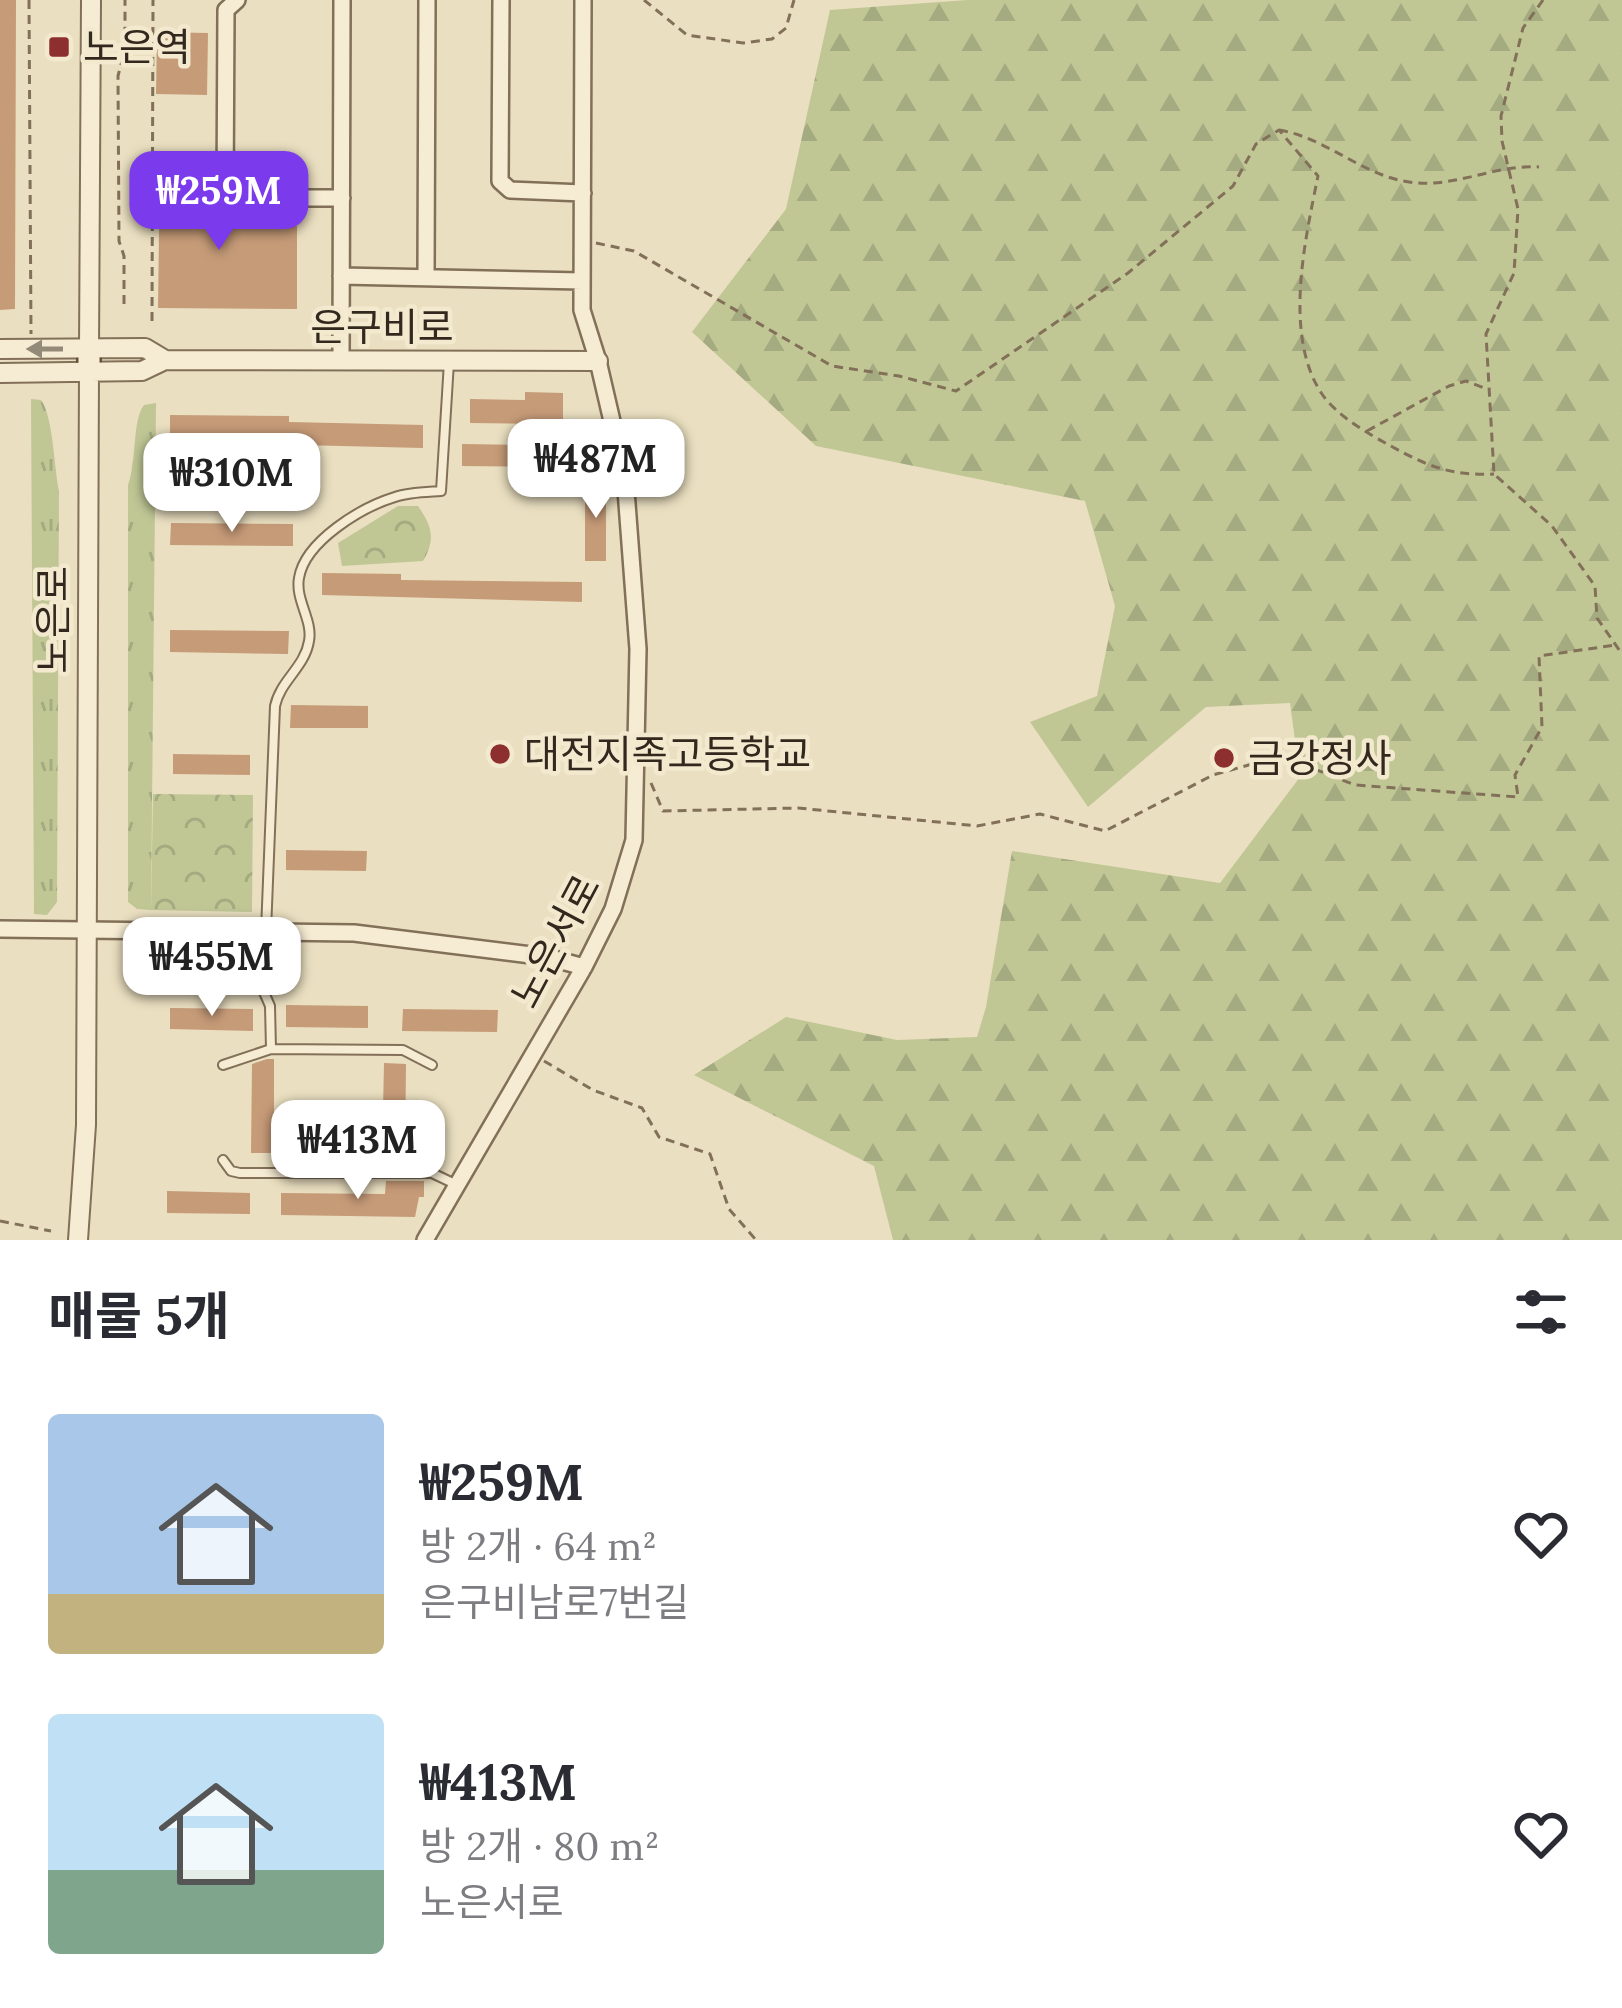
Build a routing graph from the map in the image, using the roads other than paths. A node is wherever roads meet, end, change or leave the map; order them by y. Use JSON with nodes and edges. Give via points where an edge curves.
{"nodes":[{"id":1,"x":91,"y":0,"type":"edge"},
{"id":2,"x":237,"y":0,"type":"edge"},
{"id":3,"x":342,"y":0,"type":"edge"},
{"id":4,"x":427,"y":0,"type":"edge"},
{"id":5,"x":501,"y":0,"type":"edge"},
{"id":6,"x":584,"y":0,"type":"edge"},
{"id":7,"x":583,"y":194,"type":"junction"},
{"id":8,"x":342,"y":198,"type":"junction"},
{"id":9,"x":341,"y":276,"type":"junction"},
{"id":10,"x":426,"y":277,"type":"junction"},
{"id":11,"x":582,"y":280,"type":"junction"},
{"id":12,"x":0,"y":349,"type":"edge"},
{"id":13,"x":341,"y":360,"type":"junction"},
{"id":14,"x":449,"y":360,"type":"junction"},
{"id":15,"x":89,"y":361,"type":"junction"},
{"id":16,"x":598,"y":361,"type":"junction"},
{"id":17,"x":0,"y":373,"type":"edge"},
{"id":18,"x":0,"y":929,"type":"edge"},
{"id":19,"x":88,"y":929,"type":"junction"},
{"id":20,"x":265,"y":931,"type":"junction"},
{"id":21,"x":584,"y":968,"type":"junction"},
{"id":22,"x":271,"y":1049,"type":"junction"},
{"id":23,"x":223,"y":1065,"type":"dead end"},
{"id":24,"x":432,"y":1066,"type":"dead end"},
{"id":25,"x":224,"y":1160,"type":"dead end"},
{"id":26,"x":457,"y":1185,"type":"junction"},
{"id":27,"x":78,"y":1240,"type":"edge"},
{"id":28,"x":425,"y":1240,"type":"edge"}],
"edges":[{"from":1,"to":15,"type":"street","name":"노은로"},
{"from":2,"to":8,"type":"street","via":[[226,10],[225,198]]},
{"from":3,"to":8,"type":"street"},
{"from":4,"to":10,"type":"street"},
{"from":5,"to":7,"type":"street","via":[[500,181],[510,190]]},
{"from":6,"to":7,"type":"street","name":"노은서로"},
{"from":7,"to":11,"type":"street","name":"노은서로"},
{"from":8,"to":9,"type":"street"},
{"from":9,"to":10,"type":"street"},
{"from":9,"to":13,"type":"street"},
{"from":10,"to":11,"type":"street"},
{"from":11,"to":16,"type":"street","name":"노은서로"},
{"from":15,"to":12,"type":"street","name":"은구비로","one_way":true},
{"from":13,"to":14,"type":"street","name":"은구비로"},
{"from":13,"to":15,"type":"street","name":"은구비로","via":[[166,360],[142,370]]},
{"from":14,"to":16,"type":"street","name":"은구비로"},
{"from":14,"to":20,"type":"lane","via":[[441,491],[393,497],[361,512],[300,571],[309,646],[275,706]]},
{"from":15,"to":17,"type":"street","name":"은구비로"},
{"from":15,"to":19,"type":"street","name":"노은로"},
{"from":16,"to":21,"type":"street","name":"노은서로","via":[[625,477],[638,649],[634,840],[614,909]]},
{"from":18,"to":19,"type":"street"},
{"from":19,"to":20,"type":"street"},
{"from":19,"to":27,"type":"street","name":"노은로"},
{"from":20,"to":21,"type":"street","via":[[354,933]]},
{"from":20,"to":22,"type":"lane"},
{"from":21,"to":26,"type":"street","name":"노은서로"},
{"from":22,"to":23,"type":"lane"},
{"from":22,"to":24,"type":"lane","via":[[403,1051]]},
{"from":25,"to":26,"type":"lane","via":[[239,1173],[432,1173]]},
{"from":26,"to":28,"type":"street","name":"노은서로"}]}
